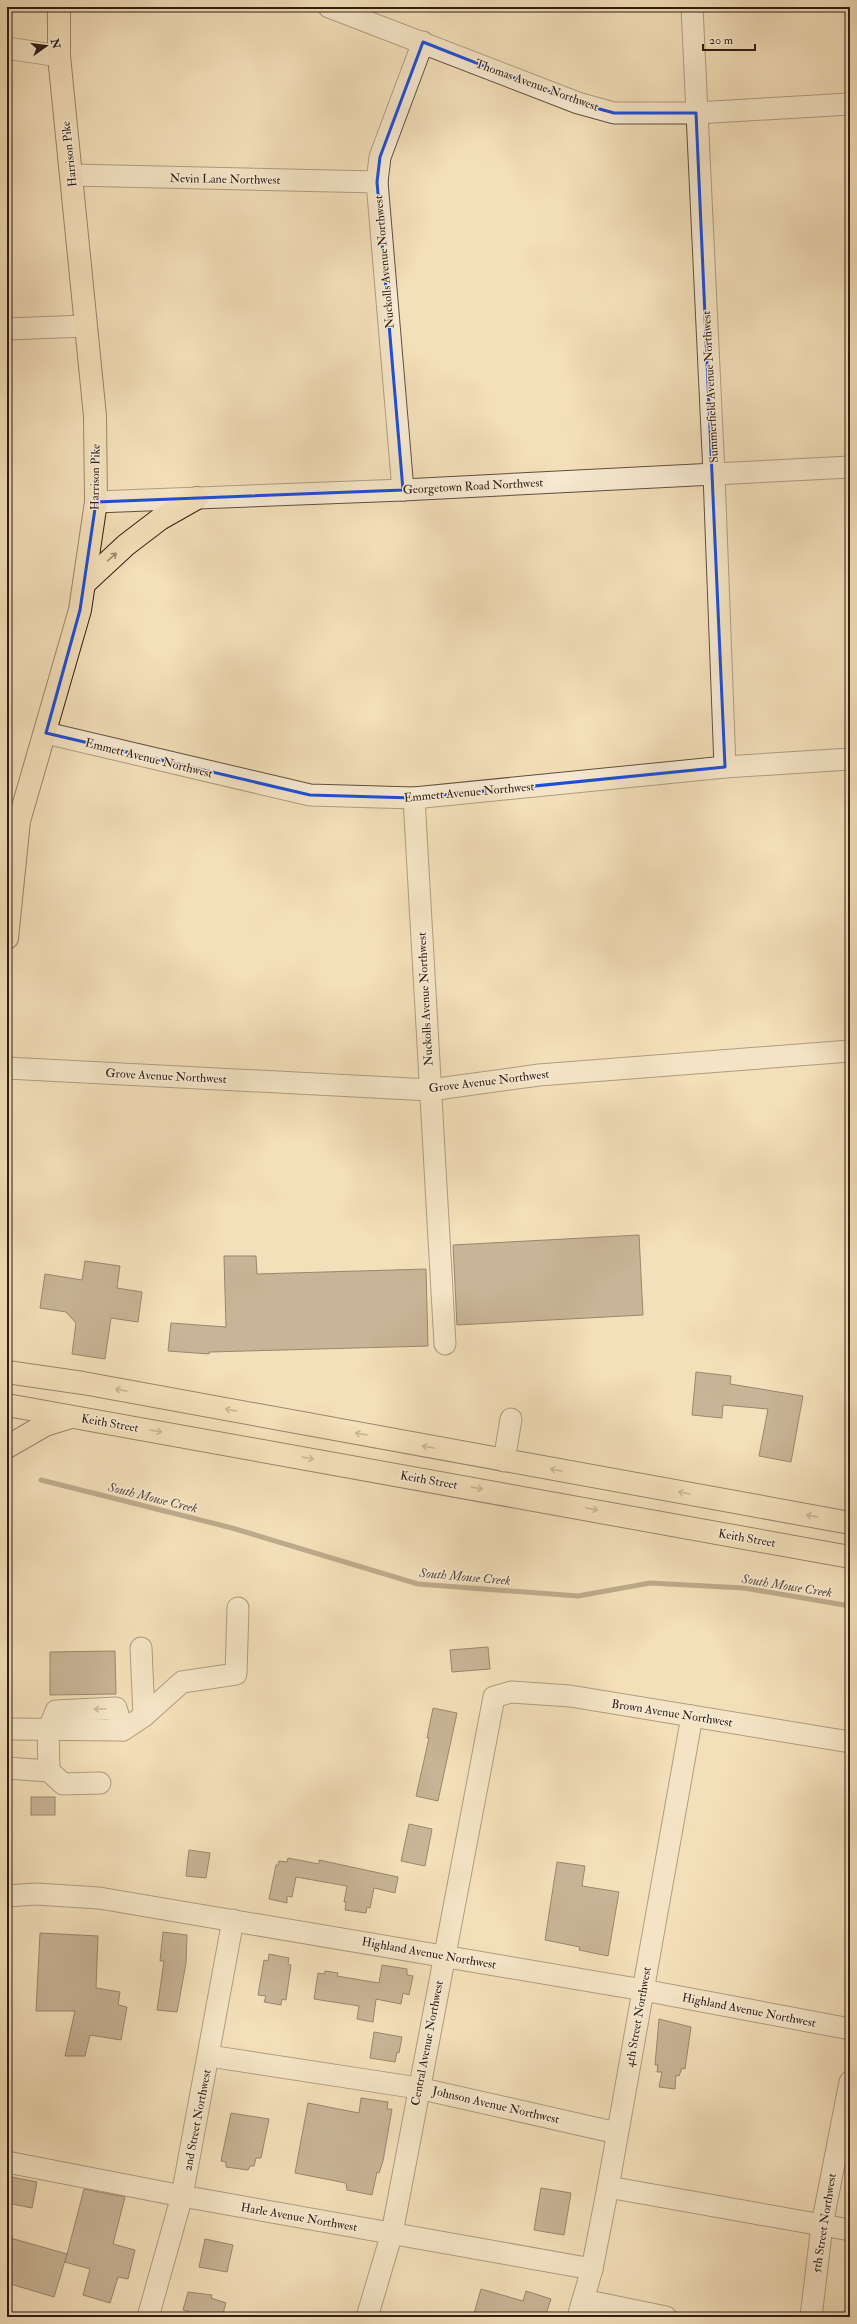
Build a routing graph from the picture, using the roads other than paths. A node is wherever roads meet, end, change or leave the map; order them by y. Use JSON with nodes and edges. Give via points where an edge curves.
{"nodes":[{"id":1,"x":59,"y":7,"type":"edge"},
{"id":2,"x":329,"y":7,"type":"edge"},
{"id":3,"x":692,"y":7,"type":"edge"},
{"id":4,"x":423,"y":42,"type":"junction"},
{"id":5,"x":7,"y":48,"type":"edge"},
{"id":6,"x":59,"y":56,"type":"junction"},
{"id":7,"x":850,"y":104,"type":"edge"},
{"id":8,"x":696,"y":112,"type":"junction"},
{"id":9,"x":72,"y":175,"type":"junction"},
{"id":10,"x":377,"y":182,"type":"junction"},
{"id":11,"x":85,"y":326,"type":"junction"},
{"id":12,"x":7,"y":329,"type":"edge"},
{"id":13,"x":850,"y":467,"type":"edge"},
{"id":14,"x":714,"y":474,"type":"junction"},
{"id":15,"x":403,"y":490,"type":"junction"},
{"id":16,"x":197,"y":498,"type":"junction"},
{"id":17,"x":96,"y":502,"type":"junction"},
{"id":18,"x":84,"y":584,"type":"junction"},
{"id":19,"x":46,"y":733,"type":"junction"},
{"id":20,"x":850,"y":760,"type":"edge"},
{"id":21,"x":725,"y":767,"type":"junction"},
{"id":22,"x":414,"y":798,"type":"junction"},
{"id":23,"x":7,"y":938,"type":"edge"},
{"id":24,"x":850,"y":1051,"type":"edge"},
{"id":25,"x":7,"y":1068,"type":"edge"},
{"id":26,"x":430,"y":1090,"type":"junction"},
{"id":27,"x":445,"y":1344,"type":"dead end"},
{"id":28,"x":7,"y":1372,"type":"edge"},
{"id":29,"x":7,"y":1405,"type":"edge"},
{"id":30,"x":74,"y":1416,"type":"junction"},
{"id":31,"x":512,"y":1419,"type":"dead end"},
{"id":32,"x":7,"y":1447,"type":"edge"},
{"id":33,"x":504,"y":1461,"type":"junction"},
{"id":34,"x":499,"y":1492,"type":"junction"},
{"id":35,"x":850,"y":1523,"type":"edge"},
{"id":36,"x":850,"y":1557,"type":"edge"},
{"id":37,"x":238,"y":1608,"type":"dead end"},
{"id":38,"x":141,"y":1648,"type":"dead end"},
{"id":39,"x":494,"y":1697,"type":"joint"},
{"id":40,"x":144,"y":1716,"type":"junction"},
{"id":41,"x":692,"y":1716,"type":"junction"},
{"id":42,"x":7,"y":1729,"type":"edge"},
{"id":43,"x":48,"y":1731,"type":"junction"},
{"id":44,"x":850,"y":1742,"type":"edge"},
{"id":45,"x":7,"y":1768,"type":"edge"},
{"id":46,"x":49,"y":1771,"type":"junction"},
{"id":47,"x":100,"y":1783,"type":"dead end"},
{"id":48,"x":7,"y":1896,"type":"edge"},
{"id":49,"x":233,"y":1920,"type":"junction"},
{"id":50,"x":445,"y":1956,"type":"junction"},
{"id":51,"x":643,"y":1990,"type":"junction"},
{"id":52,"x":850,"y":2029,"type":"edge"},
{"id":53,"x":209,"y":2056,"type":"junction"},
{"id":54,"x":850,"y":2082,"type":"edge"},
{"id":55,"x":418,"y":2088,"type":"junction"},
{"id":56,"x":617,"y":2133,"type":"junction"},
{"id":57,"x":7,"y":2162,"type":"edge"},
{"id":58,"x":608,"y":2187,"type":"junction"},
{"id":59,"x":182,"y":2196,"type":"junction"},
{"id":60,"x":822,"y":2225,"type":"junction"},
{"id":61,"x":850,"y":2230,"type":"edge"},
{"id":62,"x":392,"y":2233,"type":"junction"},
{"id":63,"x":592,"y":2269,"type":"junction"},
{"id":64,"x":580,"y":2309,"type":"edge"},
{"id":65,"x":148,"y":2317,"type":"edge"},
{"id":66,"x":367,"y":2317,"type":"edge"},
{"id":67,"x":666,"y":2317,"type":"edge"},
{"id":68,"x":811,"y":2317,"type":"edge"}],
"edges":[{"from":1,"to":6,"type":"main road","name":"Harrison Pike"},
{"from":2,"to":4,"type":"street","name":"Thomas Avenue Northwest"},
{"from":3,"to":8,"type":"street","name":"Summerfield Avenue Northwest"},
{"from":4,"to":8,"type":"street","name":"Thomas Avenue Northwest","via":[[578,103],[614,113]]},
{"from":4,"to":10,"type":"street","name":"Nuckolls Avenue Northwest","via":[[380,158]]},
{"from":5,"to":6,"type":"street"},
{"from":6,"to":9,"type":"main road","name":"Harrison Pike"},
{"from":7,"to":8,"type":"street","name":"Thomas Avenue Northwest"},
{"from":8,"to":14,"type":"street","name":"Summerfield Avenue Northwest"},
{"from":9,"to":10,"type":"street","name":"Nevin Lane Northwest"},
{"from":9,"to":11,"type":"main road","name":"Harrison Pike"},
{"from":10,"to":15,"type":"street","name":"Nuckolls Avenue Northwest"},
{"from":11,"to":12,"type":"street"},
{"from":11,"to":17,"type":"main road","name":"Harrison Pike","via":[[95,416]]},
{"from":13,"to":14,"type":"street","name":"Georgetown Road Northwest"},
{"from":14,"to":15,"type":"street","name":"Georgetown Road Northwest"},
{"from":14,"to":21,"type":"street","name":"Summerfield Avenue Northwest"},
{"from":15,"to":16,"type":"street","name":"Georgetown Road Northwest"},
{"from":16,"to":17,"type":"street","name":"Georgetown Road Northwest"},
{"from":18,"to":16,"type":"main road","one_way":true,"via":[[126,545],[160,519]]},
{"from":17,"to":18,"type":"main road","name":"Harrison Pike"},
{"from":18,"to":19,"type":"main road","name":"Harrison Pike","via":[[80,610]]},
{"from":19,"to":22,"type":"street","name":"Emmett Avenue Northwest","via":[[310,795]]},
{"from":19,"to":23,"type":"main road","name":"Harrison Pike","via":[[19,821]]},
{"from":20,"to":21,"type":"street","name":"Emmett Avenue Northwest"},
{"from":21,"to":22,"type":"street","name":"Emmett Avenue Northwest"},
{"from":22,"to":26,"type":"street","name":"Nuckolls Avenue Northwest"},
{"from":24,"to":26,"type":"street","name":"Grove Avenue Northwest","via":[[539,1075]]},
{"from":25,"to":26,"type":"street","name":"Grove Avenue Northwest"},
{"from":26,"to":27,"type":"street","name":"Nuckolls Avenue Northwest"},
{"from":33,"to":28,"type":"main road","one_way":true,"via":[[83,1383]]},
{"from":29,"to":30,"type":"main road","name":"Keith Street"},
{"from":30,"to":32,"type":"main road","via":[[45,1425]]},
{"from":30,"to":34,"type":"main road","name":"Keith Street","one_way":true},
{"from":31,"to":33,"type":"street"},
{"from":33,"to":34,"type":"main road"},
{"from":35,"to":33,"type":"main road","one_way":true},
{"from":34,"to":36,"type":"main road","name":"Keith Street","one_way":true},
{"from":37,"to":40,"type":"street","via":[[236,1674],[182,1682]]},
{"from":38,"to":40,"type":"street"},
{"from":39,"to":41,"type":"street","name":"Brown Avenue Northwest","via":[[511,1692],[570,1696]]},
{"from":39,"to":50,"type":"street","name":"Central Avenue Northwest"},
{"from":40,"to":43,"type":"street","via":[[123,1730]]},
{"from":41,"to":44,"type":"street","name":"Brown Avenue Northwest"},
{"from":41,"to":51,"type":"street","name":"4th Street Northwest"},
{"from":42,"to":43,"type":"street"},
{"from":43,"to":46,"type":"street"},
{"from":45,"to":46,"type":"street"},
{"from":46,"to":47,"type":"street","via":[[63,1784]]},
{"from":48,"to":49,"type":"street","name":"Highland Avenue Northwest","via":[[36,1894],[99,1898]]},
{"from":49,"to":50,"type":"street","name":"Highland Avenue Northwest"},
{"from":49,"to":53,"type":"street","name":"2nd Street Northwest"},
{"from":50,"to":51,"type":"street","name":"Highland Avenue Northwest"},
{"from":50,"to":55,"type":"street","name":"Central Avenue Northwest"},
{"from":51,"to":52,"type":"street","name":"Highland Avenue Northwest"},
{"from":51,"to":56,"type":"street","name":"4th Street Northwest"},
{"from":53,"to":55,"type":"street","name":"Johnson Avenue Northwest"},
{"from":53,"to":59,"type":"street","name":"2nd Street Northwest","via":[[199,2078]]},
{"from":54,"to":60,"type":"street","name":"5th Street Northwest"},
{"from":55,"to":56,"type":"street","name":"Johnson Avenue Northwest"},
{"from":55,"to":62,"type":"street","name":"Central Avenue Northwest"},
{"from":56,"to":58,"type":"street","name":"4th Street Northwest"},
{"from":57,"to":59,"type":"street","name":"Harle Avenue Northwest"},
{"from":58,"to":60,"type":"street"},
{"from":58,"to":63,"type":"street","name":"4th Street Northwest"},
{"from":59,"to":62,"type":"street","name":"Harle Avenue Northwest"},
{"from":59,"to":65,"type":"street","name":"2nd Street Northwest"},
{"from":60,"to":61,"type":"street"},
{"from":60,"to":68,"type":"street","name":"5th Street Northwest"},
{"from":62,"to":63,"type":"street","name":"Harle Avenue Northwest"},
{"from":62,"to":66,"type":"street","name":"Central Avenue Northwest"},
{"from":63,"to":64,"type":"street","name":"4th Street Northwest"},
{"from":64,"to":67,"type":"street"}]}
